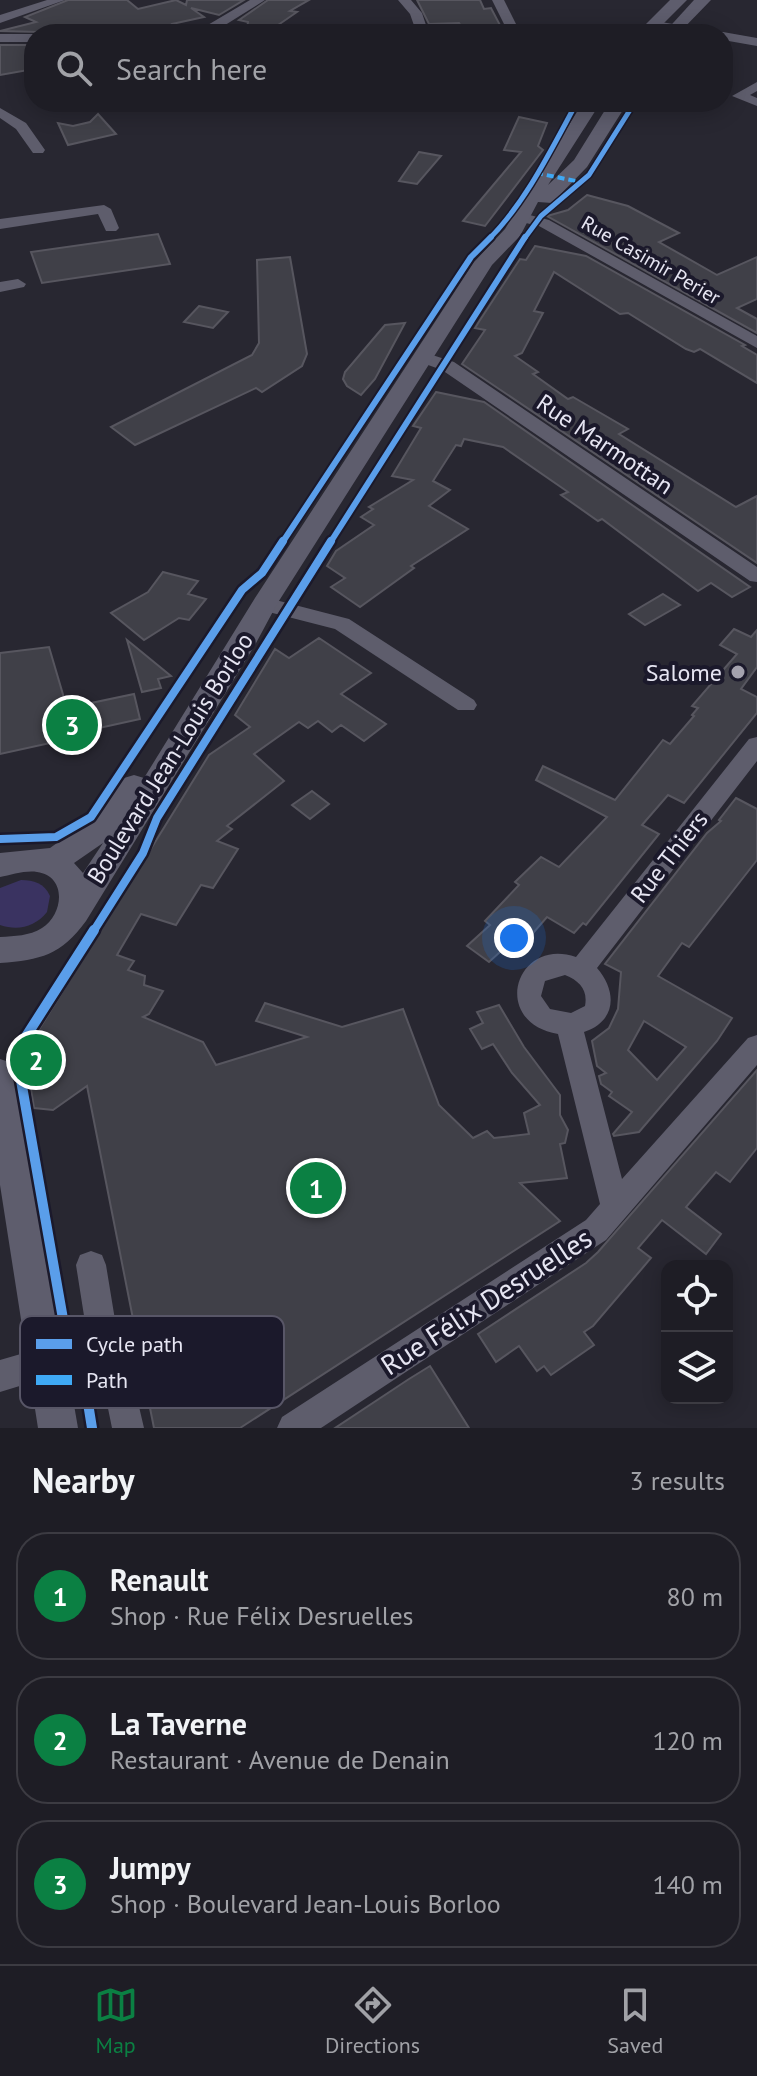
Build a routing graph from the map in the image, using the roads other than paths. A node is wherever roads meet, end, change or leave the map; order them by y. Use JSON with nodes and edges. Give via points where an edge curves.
{"nodes":[{"id":1,"x":59,"y":0,"type":"edge"},
{"id":2,"x":259,"y":0,"type":"edge"},
{"id":3,"x":404,"y":0,"type":"edge"},
{"id":4,"x":498,"y":0,"type":"edge"},
{"id":5,"x":679,"y":0,"type":"edge"},
{"id":6,"x":703,"y":0,"type":"edge"},
{"id":7,"x":0,"y":19,"type":"edge"},
{"id":8,"x":220,"y":24,"type":"edge"},
{"id":9,"x":420,"y":24,"type":"edge"},
{"id":10,"x":510,"y":24,"type":"edge"},
{"id":11,"x":663,"y":24,"type":"edge"},
{"id":12,"x":668,"y":24,"type":"edge"},
{"id":13,"x":0,"y":38,"type":"edge"},
{"id":14,"x":24,"y":38,"type":"edge"},
{"id":15,"x":733,"y":40,"type":"edge"},
{"id":16,"x":757,"y":44,"type":"edge"},
{"id":17,"x":757,"y":86,"type":"edge"},
{"id":18,"x":757,"y":102,"type":"edge"},
{"id":19,"x":0,"y":112,"type":"edge"},
{"id":20,"x":586,"y":112,"type":"edge"},
{"id":21,"x":613,"y":112,"type":"edge"},
{"id":22,"x":38,"y":150,"type":"dead end"},
{"id":23,"x":522,"y":218,"type":"junction"},
{"id":24,"x":0,"y":224,"type":"edge"},
{"id":25,"x":111,"y":228,"type":"dead end"},
{"id":26,"x":18,"y":284,"type":"dead end"},
{"id":27,"x":0,"y":287,"type":"edge"},
{"id":28,"x":757,"y":343,"type":"edge"},
{"id":29,"x":423,"y":357,"type":"junction"},
{"id":30,"x":757,"y":576,"type":"edge"},
{"id":31,"x":264,"y":604,"type":"junction"},
{"id":32,"x":466,"y":705,"type":"dead end"},
{"id":33,"x":757,"y":745,"type":"edge"},
{"id":34,"x":16,"y":860,"type":"edge"},
{"id":35,"x":75,"y":912,"type":"junction"},
{"id":36,"x":12,"y":950,"type":"edge"},
{"id":37,"x":581,"y":969,"type":"junction"},
{"id":38,"x":0,"y":976,"type":"edge"},
{"id":39,"x":569,"y":1025,"type":"junction"},
{"id":40,"x":757,"y":1046,"type":"edge"},
{"id":41,"x":0,"y":1074,"type":"edge"},
{"id":42,"x":616,"y":1210,"type":"junction"},
{"id":43,"x":91,"y":1265,"type":"dead end"},
{"id":44,"x":40,"y":1316,"type":"edge"},
{"id":45,"x":99,"y":1316,"type":"edge"},
{"id":46,"x":20,"y":1371,"type":"edge"},
{"id":47,"x":0,"y":1376,"type":"edge"},
{"id":48,"x":55,"y":1408,"type":"edge"},
{"id":49,"x":127,"y":1408,"type":"edge"},
{"id":50,"x":58,"y":1428,"type":"edge"},
{"id":51,"x":128,"y":1428,"type":"edge"},
{"id":52,"x":293,"y":1428,"type":"edge"}],
"edges":[{"from":1,"to":7,"type":"street"},
{"from":2,"to":8,"type":"street"},
{"from":3,"to":9,"type":"street"},
{"from":4,"to":10,"type":"street"},
{"from":5,"to":11,"type":"main road"},
{"from":6,"to":12,"type":"main road"},
{"from":13,"to":14,"type":"street"},
{"from":15,"to":16,"type":"street"},
{"from":17,"to":18,"type":"street","via":[[739,96]]},
{"from":19,"to":22,"type":"street","via":[[24,128]]},
{"from":20,"to":23,"type":"main road","name":"Boulevard Jean-Louis Borloo"},
{"from":21,"to":23,"type":"main road","name":"Boulevard Jean-Louis Borloo","via":[[577,168]]},
{"from":23,"to":28,"type":"street","name":"Rue Casimir Perier","via":[[547,224]]},
{"from":23,"to":29,"type":"main road","name":"Boulevard Jean-Louis Borloo","via":[[484,262]]},
{"from":24,"to":25,"type":"street","via":[[104,209]]},
{"from":26,"to":27,"type":"street"},
{"from":29,"to":30,"type":"street","name":"Rue Marmottan","via":[[448,366]]},
{"from":29,"to":31,"type":"main road","name":"Boulevard Jean-Louis Borloo"},
{"from":31,"to":32,"type":"street","via":[[342,624]]},
{"from":31,"to":34,"type":"main road","name":"Boulevard Jean-Louis Borloo","via":[[233,635],[120,804],[79,846]]},
{"from":31,"to":35,"type":"main road","name":"Boulevard Jean-Louis Borloo"},
{"from":33,"to":37,"type":"street","name":"Rue Thiers"},
{"from":34,"to":35,"type":"main road","via":[[65,871],[76,885]]},
{"from":35,"to":36,"type":"main road","name":"Boulevard Jean-Louis Borloo","via":[[42,944]]},
{"from":36,"to":38,"type":"main road"},
{"from":37,"to":39,"type":"street","via":[[596,983],[600,1002],[589,1018]]},
{"from":37,"to":39,"type":"street","via":[[550,965],[529,983],[530,1003],[539,1015]]},
{"from":39,"to":42,"type":"street"},
{"from":40,"to":42,"type":"street","name":"Rue Félix Desruelles"},
{"from":41,"to":44,"type":"main road"},
{"from":42,"to":52,"type":"street","name":"Rue Félix Desruelles","via":[[585,1239]]},
{"from":43,"to":45,"type":"street"},
{"from":46,"to":47,"type":"street"},
{"from":48,"to":50,"type":"main road"},
{"from":49,"to":51,"type":"street"}]}
